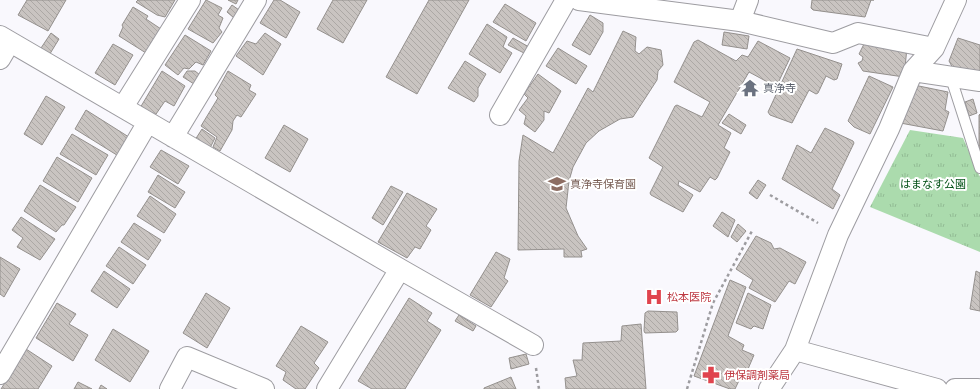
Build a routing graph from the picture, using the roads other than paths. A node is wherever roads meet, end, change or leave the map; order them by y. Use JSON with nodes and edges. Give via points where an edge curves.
{"nodes":[{"id":1,"x":190,"y":0,"type":"edge"},
{"id":2,"x":256,"y":0,"type":"edge"},
{"id":3,"x":566,"y":0,"type":"edge"},
{"id":4,"x":579,"y":0,"type":"edge"},
{"id":5,"x":748,"y":0,"type":"edge"},
{"id":6,"x":956,"y":0,"type":"edge"},
{"id":7,"x":740,"y":22,"type":"junction"},
{"id":8,"x":3,"y":46,"type":"edge"},
{"id":9,"x":934,"y":48,"type":"junction"},
{"id":10,"x":913,"y":71,"type":"junction"},
{"id":11,"x":951,"y":78,"type":"junction"},
{"id":12,"x":980,"y":81,"type":"edge"},
{"id":13,"x":123,"y":108,"type":"junction"},
{"id":14,"x":500,"y":115,"type":"dead end"},
{"id":15,"x":148,"y":122,"type":"junction"},
{"id":16,"x":173,"y":137,"type":"junction"},
{"id":17,"x":980,"y":168,"type":"edge"},
{"id":18,"x":400,"y":270,"type":"junction"},
{"id":19,"x":533,"y":345,"type":"dead end"},
{"id":20,"x":795,"y":350,"type":"junction"},
{"id":21,"x":0,"y":374,"type":"edge"},
{"id":22,"x":170,"y":389,"type":"edge"},
{"id":23,"x":264,"y":389,"type":"edge"},
{"id":24,"x":327,"y":389,"type":"edge"},
{"id":25,"x":769,"y":389,"type":"edge"},
{"id":26,"x":937,"y":389,"type":"edge"}],
"edges":[{"from":1,"to":13,"type":"street"},
{"from":2,"to":16,"type":"street"},
{"from":3,"to":14,"type":"street"},
{"from":4,"to":7,"type":"street"},
{"from":5,"to":7,"type":"street"},
{"from":6,"to":9,"type":"street"},
{"from":7,"to":9,"type":"street","via":[[833,43],[858,33]]},
{"from":8,"to":13,"type":"street"},
{"from":9,"to":10,"type":"street"},
{"from":10,"to":11,"type":"street"},
{"from":10,"to":20,"type":"street","via":[[889,130],[838,235]]},
{"from":11,"to":12,"type":"street"},
{"from":11,"to":17,"type":"lane"},
{"from":13,"to":15,"type":"street"},
{"from":15,"to":16,"type":"street"},
{"from":15,"to":21,"type":"street"},
{"from":16,"to":18,"type":"street"},
{"from":18,"to":19,"type":"street"},
{"from":18,"to":24,"type":"street"},
{"from":20,"to":25,"type":"street"},
{"from":20,"to":26,"type":"street"},
{"from":22,"to":23,"type":"street","via":[[187,357]]}]}
